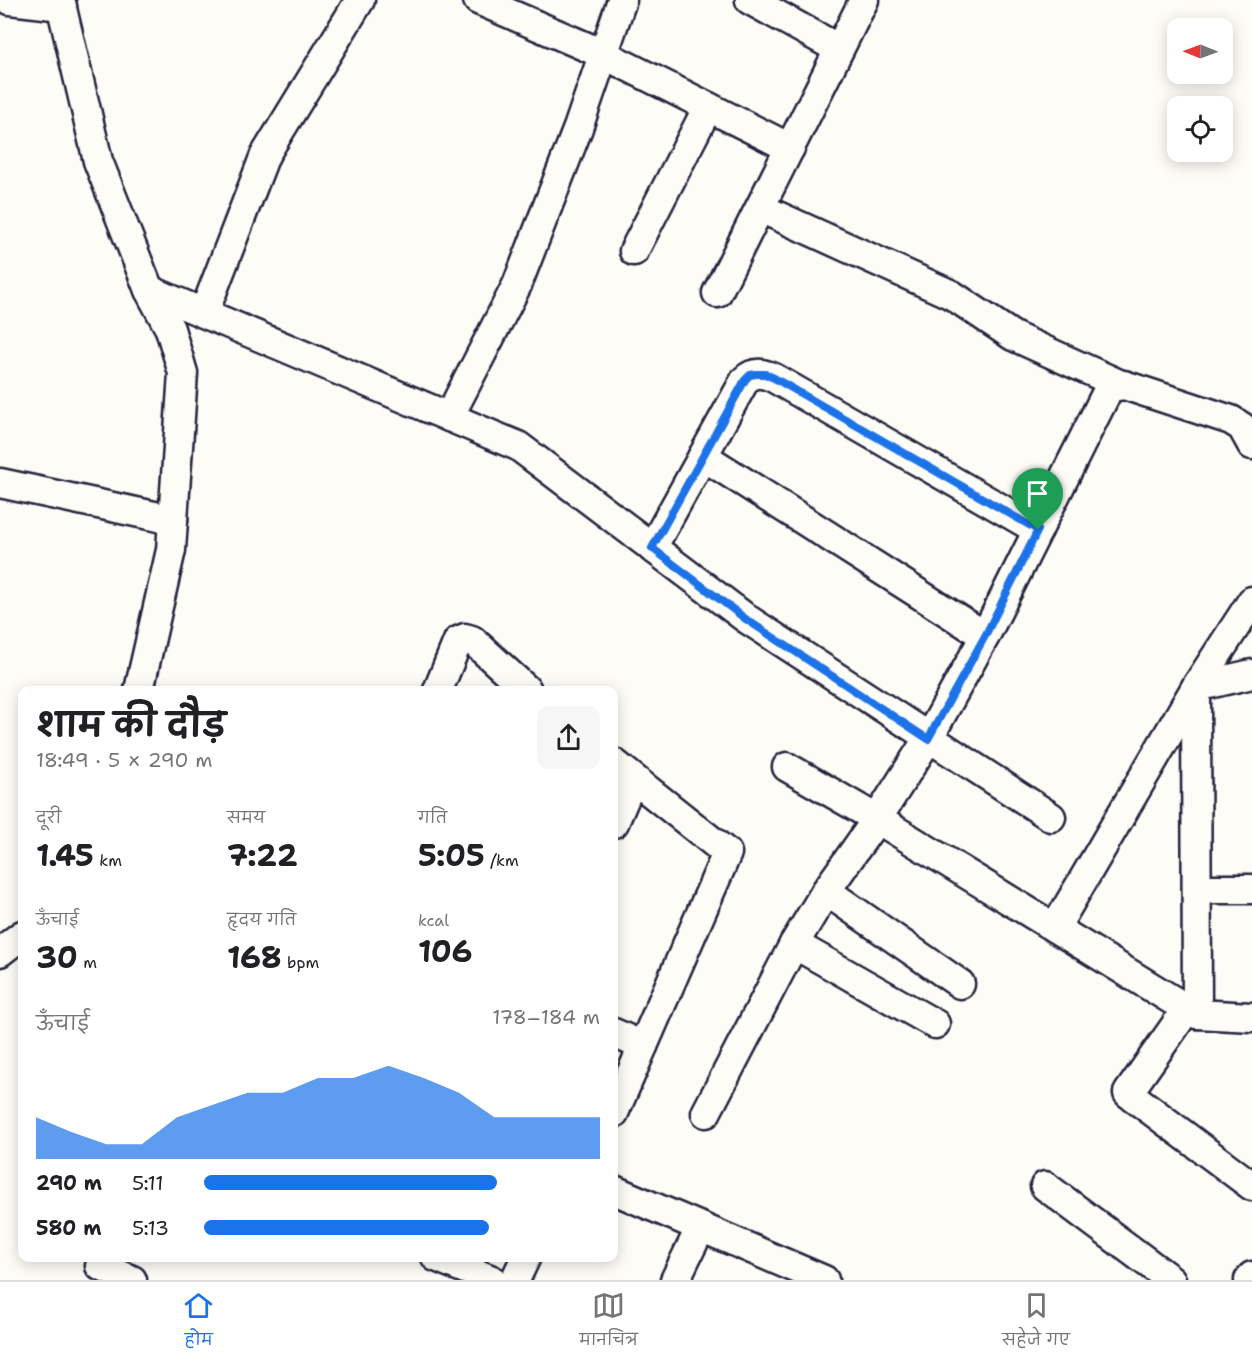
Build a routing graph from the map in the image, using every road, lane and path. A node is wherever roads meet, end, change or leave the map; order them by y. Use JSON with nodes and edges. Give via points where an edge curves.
{"nodes":[{"id":1,"x":10,"y":0,"type":"edge"},
{"id":2,"x":360,"y":0,"type":"edge"},
{"id":3,"x":478,"y":0,"type":"edge"},
{"id":4,"x":622,"y":0,"type":"edge"},
{"id":5,"x":750,"y":0,"type":"edge"},
{"id":6,"x":864,"y":0,"type":"edge"},
{"id":7,"x":61,"y":3,"type":"edge"},
{"id":8,"x":839,"y":49,"type":"junction"},
{"id":9,"x":603,"y":54,"type":"junction"},
{"id":10,"x":708,"y":107,"type":"junction"},
{"id":11,"x":790,"y":148,"type":"junction"},
{"id":12,"x":760,"y":208,"type":"junction"},
{"id":13,"x":634,"y":250,"type":"dead end"},
{"id":14,"x":149,"y":290,"type":"junction"},
{"id":15,"x":717,"y":293,"type":"dead end"},
{"id":16,"x":204,"y":313,"type":"junction"},
{"id":17,"x":1121,"y":385,"type":"junction"},
{"id":18,"x":449,"y":417,"type":"junction"},
{"id":19,"x":1252,"y":445,"type":"edge"},
{"id":20,"x":703,"y":456,"type":"junction"},
{"id":21,"x":0,"y":483,"type":"edge"},
{"id":22,"x":173,"y":520,"type":"junction"},
{"id":23,"x":1038,"y":530,"type":"junction"},
{"id":24,"x":652,"y":548,"type":"junction"},
{"id":25,"x":1252,"y":601,"type":"edge"},
{"id":26,"x":985,"y":636,"type":"junction"},
{"id":27,"x":1252,"y":674,"type":"edge"},
{"id":28,"x":140,"y":686,"type":"edge"},
{"id":29,"x":440,"y":686,"type":"edge"},
{"id":30,"x":523,"y":686,"type":"edge"},
{"id":31,"x":1196,"y":687,"type":"junction"},
{"id":32,"x":928,"y":739,"type":"junction"},
{"id":33,"x":787,"y":767,"type":"dead end"},
{"id":34,"x":623,"y":771,"type":"edge"},
{"id":35,"x":618,"y":800,"type":"edge"},
{"id":36,"x":1051,"y":817,"type":"dead end"},
{"id":37,"x":878,"y":819,"type":"junction"},
{"id":38,"x":1197,"y":889,"type":"junction"},
{"id":39,"x":1252,"y":889,"type":"edge"},
{"id":40,"x":826,"y":891,"type":"junction"},
{"id":41,"x":1055,"y":928,"type":"junction"},
{"id":42,"x":18,"y":938,"type":"edge"},
{"id":43,"x":794,"y":944,"type":"junction"},
{"id":44,"x":0,"y":952,"type":"edge"},
{"id":45,"x":960,"y":984,"type":"dead end"},
{"id":46,"x":1192,"y":1012,"type":"junction"},
{"id":47,"x":1252,"y":1017,"type":"edge"},
{"id":48,"x":935,"y":1024,"type":"dead end"},
{"id":49,"x":618,"y":1035,"type":"edge"},
{"id":50,"x":643,"y":1046,"type":"junction"},
{"id":51,"x":618,"y":1104,"type":"edge"},
{"id":52,"x":706,"y":1113,"type":"dead end"},
{"id":53,"x":1045,"y":1186,"type":"dead end"},
{"id":54,"x":1252,"y":1186,"type":"edge"},
{"id":55,"x":618,"y":1192,"type":"edge"},
{"id":56,"x":702,"y":1227,"type":"junction"},
{"id":57,"x":448,"y":1262,"type":"edge"},
{"id":58,"x":524,"y":1262,"type":"edge"},
{"id":59,"x":100,"y":1268,"type":"edge"},
{"id":60,"x":1252,"y":1276,"type":"edge"},
{"id":61,"x":815,"y":1278,"type":"edge"},
{"id":62,"x":132,"y":1280,"type":"edge"},
{"id":63,"x":492,"y":1280,"type":"edge"},
{"id":64,"x":515,"y":1280,"type":"edge"},
{"id":65,"x":675,"y":1280,"type":"edge"},
{"id":66,"x":1171,"y":1280,"type":"edge"},
{"id":67,"x":1249,"y":1280,"type":"edge"}],
"edges":[{"from":1,"to":7,"type":"street"},
{"from":2,"to":16,"type":"street","via":[[265,155]]},
{"from":3,"to":9,"type":"street"},
{"from":4,"to":9,"type":"street"},
{"from":5,"to":8,"type":"street"},
{"from":6,"to":8,"type":"street"},
{"from":7,"to":14,"type":"street","via":[[98,161]]},
{"from":8,"to":11,"type":"street"},
{"from":9,"to":10,"type":"street"},
{"from":9,"to":18,"type":"street","via":[[517,285]]},
{"from":10,"to":11,"type":"street"},
{"from":10,"to":13,"type":"street"},
{"from":11,"to":12,"type":"street"},
{"from":12,"to":15,"type":"street"},
{"from":12,"to":17,"type":"street","via":[[952,295],[1013,336]]},
{"from":14,"to":16,"type":"street"},
{"from":14,"to":22,"type":"street","via":[[171,329],[183,373]]},
{"from":16,"to":18,"type":"street"},
{"from":17,"to":19,"type":"street","via":[[1231,420],[1242,427]]},
{"from":17,"to":23,"type":"street","via":[[1108,390]]},
{"from":18,"to":24,"type":"street","via":[[518,446]]},
{"from":20,"to":23,"type":"street","via":[[745,380],[750,375],[765,374]]},
{"from":20,"to":24,"type":"street"},
{"from":20,"to":26,"type":"street"},
{"from":21,"to":22,"type":"street"},
{"from":22,"to":28,"type":"street","via":[[171,550]]},
{"from":23,"to":26,"type":"street"},
{"from":24,"to":32,"type":"street","via":[[747,620]]},
{"from":25,"to":31,"type":"street"},
{"from":26,"to":32,"type":"street"},
{"from":27,"to":31,"type":"street"},
{"from":29,"to":30,"type":"street","via":[[458,641],[465,638]]},
{"from":31,"to":38,"type":"street"},
{"from":31,"to":41,"type":"street"},
{"from":32,"to":36,"type":"street"},
{"from":32,"to":37,"type":"street"},
{"from":33,"to":37,"type":"street"},
{"from":34,"to":35,"type":"street"},
{"from":34,"to":50,"type":"street","via":[[727,853]]},
{"from":37,"to":40,"type":"street"},
{"from":37,"to":41,"type":"street"},
{"from":38,"to":39,"type":"street"},
{"from":38,"to":46,"type":"street"},
{"from":40,"to":43,"type":"street"},
{"from":40,"to":45,"type":"street"},
{"from":41,"to":46,"type":"street"},
{"from":42,"to":44,"type":"street"},
{"from":43,"to":48,"type":"street"},
{"from":43,"to":52,"type":"street"},
{"from":46,"to":47,"type":"street"},
{"from":46,"to":54,"type":"street","via":[[1128,1093]]},
{"from":49,"to":50,"type":"street"},
{"from":50,"to":51,"type":"street"},
{"from":53,"to":66,"type":"street"},
{"from":55,"to":56,"type":"street"},
{"from":56,"to":61,"type":"street"},
{"from":56,"to":65,"type":"street"},
{"from":57,"to":63,"type":"street"},
{"from":58,"to":64,"type":"street"},
{"from":59,"to":62,"type":"street"},
{"from":60,"to":67,"type":"street"}]}
